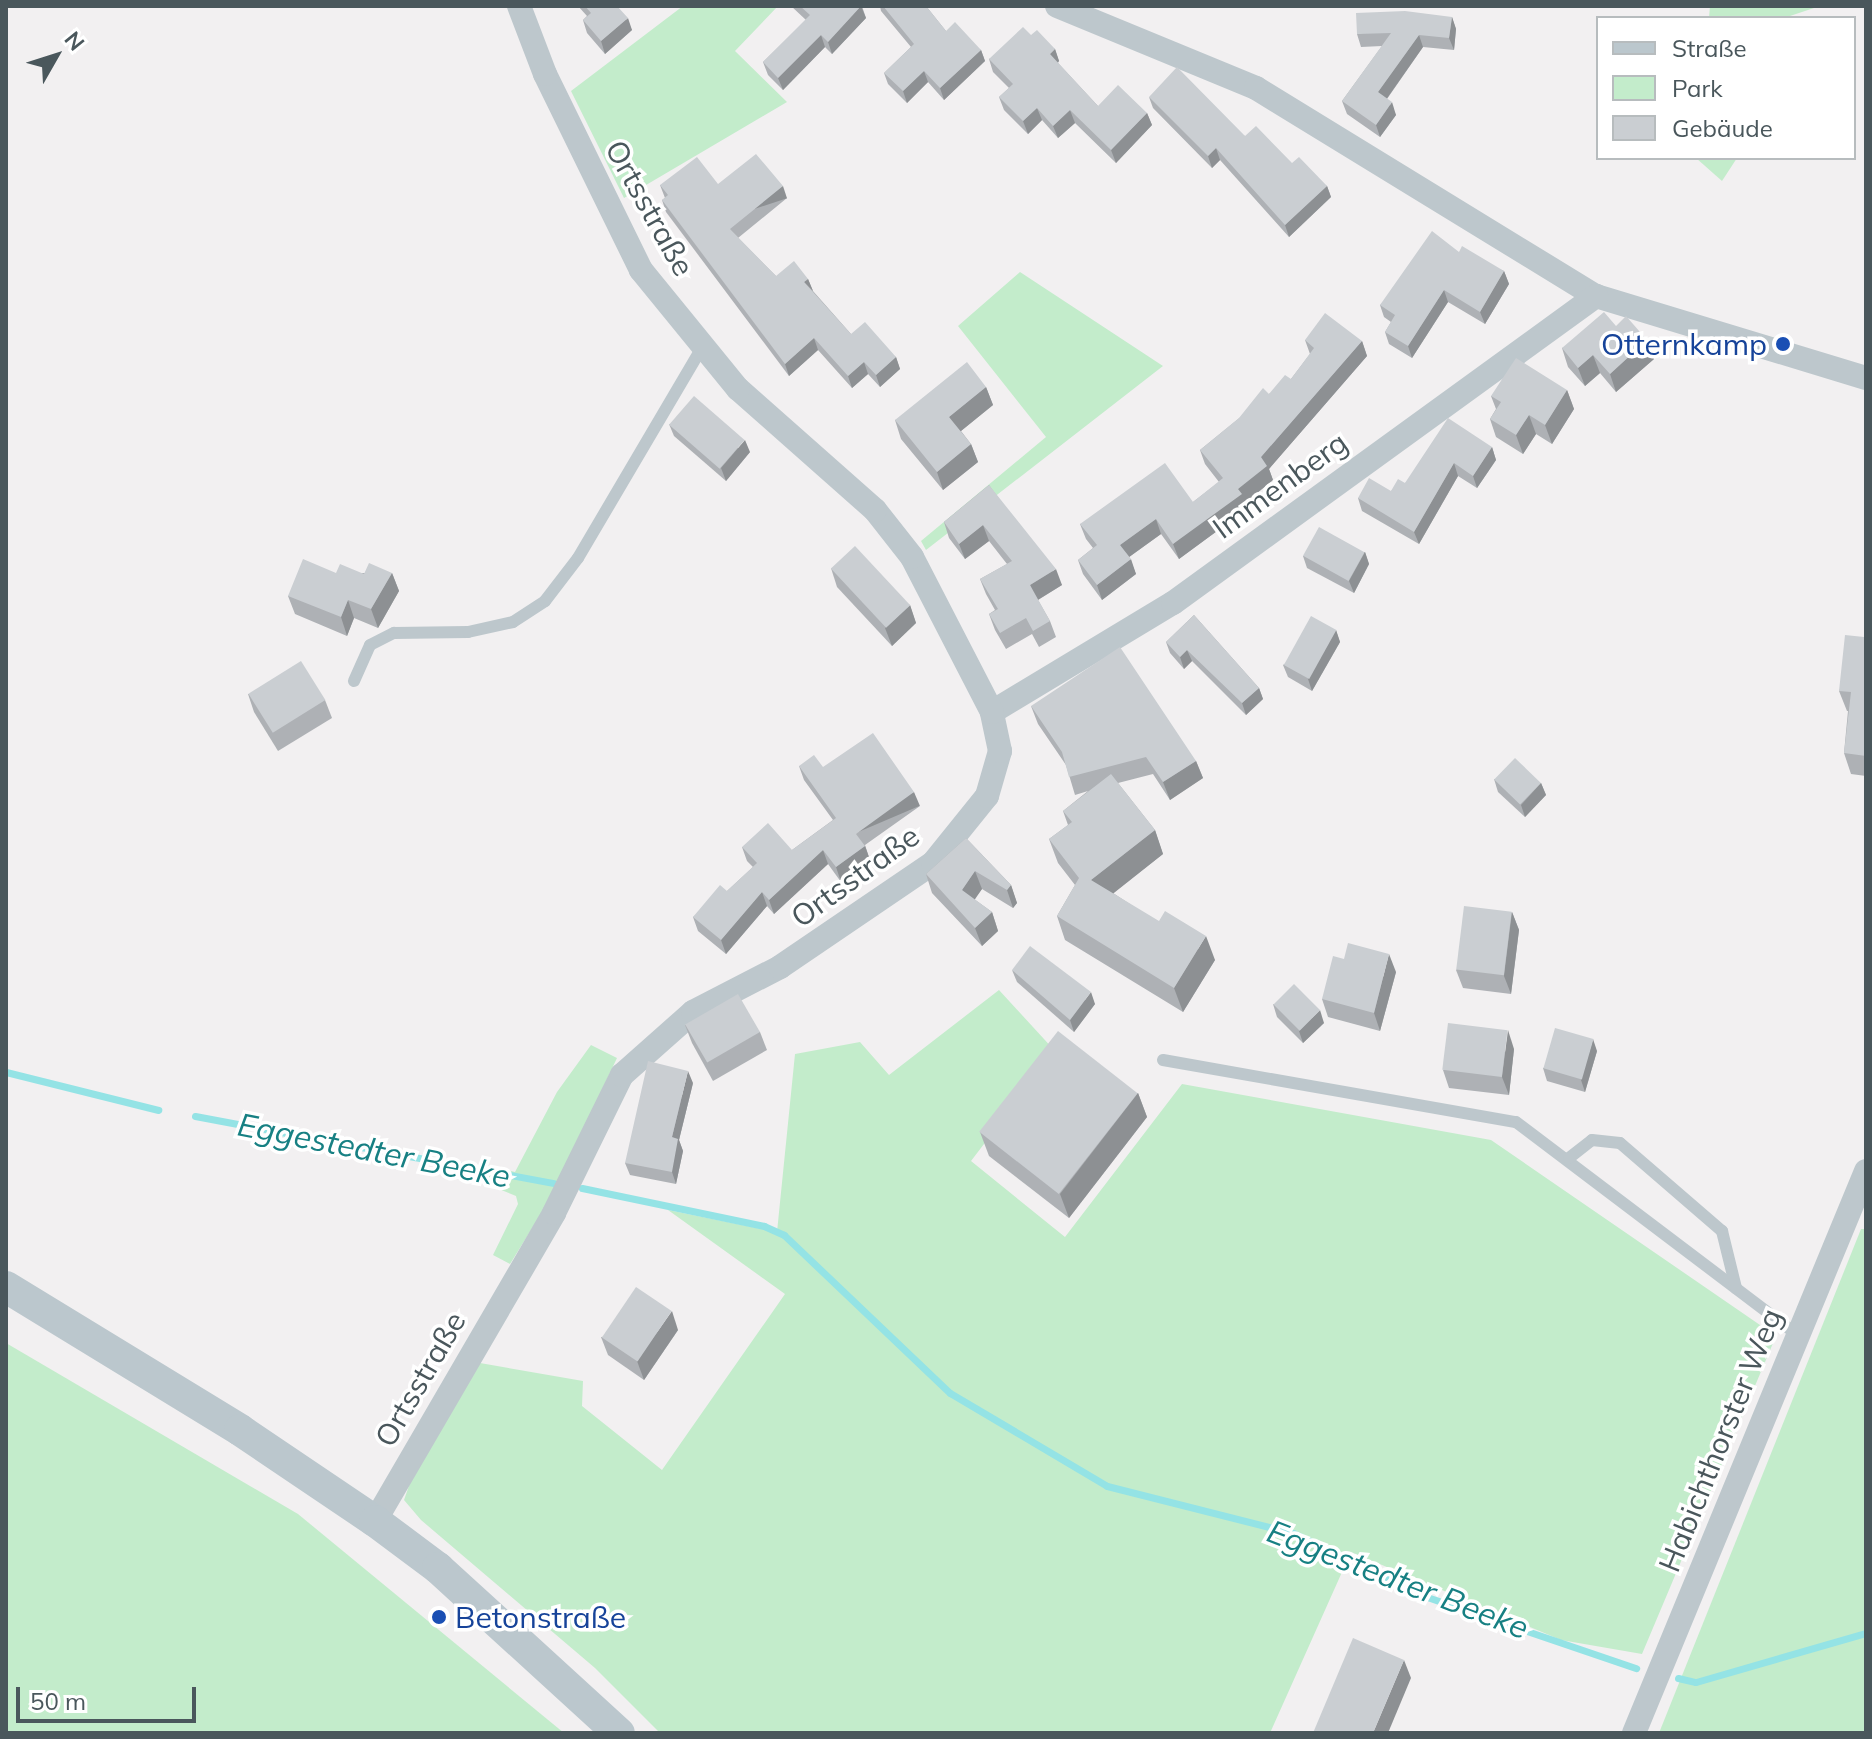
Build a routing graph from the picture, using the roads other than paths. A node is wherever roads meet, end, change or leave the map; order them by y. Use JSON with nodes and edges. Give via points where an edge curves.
{"nodes":[{"id":1,"x":519,"y":6,"type":"edge"},
{"id":2,"x":1057,"y":6,"type":"edge"},
{"id":3,"x":1596,"y":296,"type":"junction"},
{"id":4,"x":701,"y":349,"type":"junction"},
{"id":5,"x":1866,"y":378,"type":"edge"},
{"id":6,"x":354,"y":681,"type":"dead end"},
{"id":7,"x":992,"y":712,"type":"junction"},
{"id":8,"x":1163,"y":1060,"type":"dead end"},
{"id":9,"x":1569,"y":1158,"type":"junction"},
{"id":10,"x":1866,"y":1171,"type":"edge"},
{"id":11,"x":6,"y":1287,"type":"edge"},
{"id":12,"x":1736,"y":1288,"type":"junction"},
{"id":13,"x":1798,"y":1335,"type":"junction"},
{"id":14,"x":375,"y":1521,"type":"junction"},
{"id":15,"x":619,"y":1733,"type":"edge"},
{"id":16,"x":1634,"y":1733,"type":"edge"}],
"edges":[{"from":1,"to":4,"type":"street","name":"Ortsstraße","via":[[545,74],[641,270]]},
{"from":2,"to":3,"type":"street","via":[[1256,88]]},
{"from":3,"to":5,"type":"street"},
{"from":3,"to":7,"type":"street","name":"Immenberg","via":[[1173,603]]},
{"from":4,"to":6,"type":"lane","via":[[578,558],[545,601],[513,622],[468,632],[394,633],[370,645]]},
{"from":4,"to":7,"type":"street","name":"Ortsstraße","via":[[738,389],[875,510],[912,557]]},
{"from":7,"to":14,"type":"street","name":"Ortsstraße","via":[[1000,751],[987,796],[933,863],[780,967],[693,1012],[622,1075],[554,1213]]},
{"from":8,"to":9,"type":"lane","via":[[1516,1122]]},
{"from":9,"to":12,"type":"lane"},
{"from":9,"to":12,"type":"lane","via":[[1592,1140],[1620,1143],[1722,1231]]},
{"from":10,"to":13,"type":"street","name":"Habichthorster Weg"},
{"from":11,"to":14,"type":"main road","via":[[240,1430]]},
{"from":12,"to":13,"type":"lane"},
{"from":13,"to":16,"type":"street","name":"Habichthorster Weg"},
{"from":14,"to":15,"type":"main road","via":[[438,1568]]}]}
